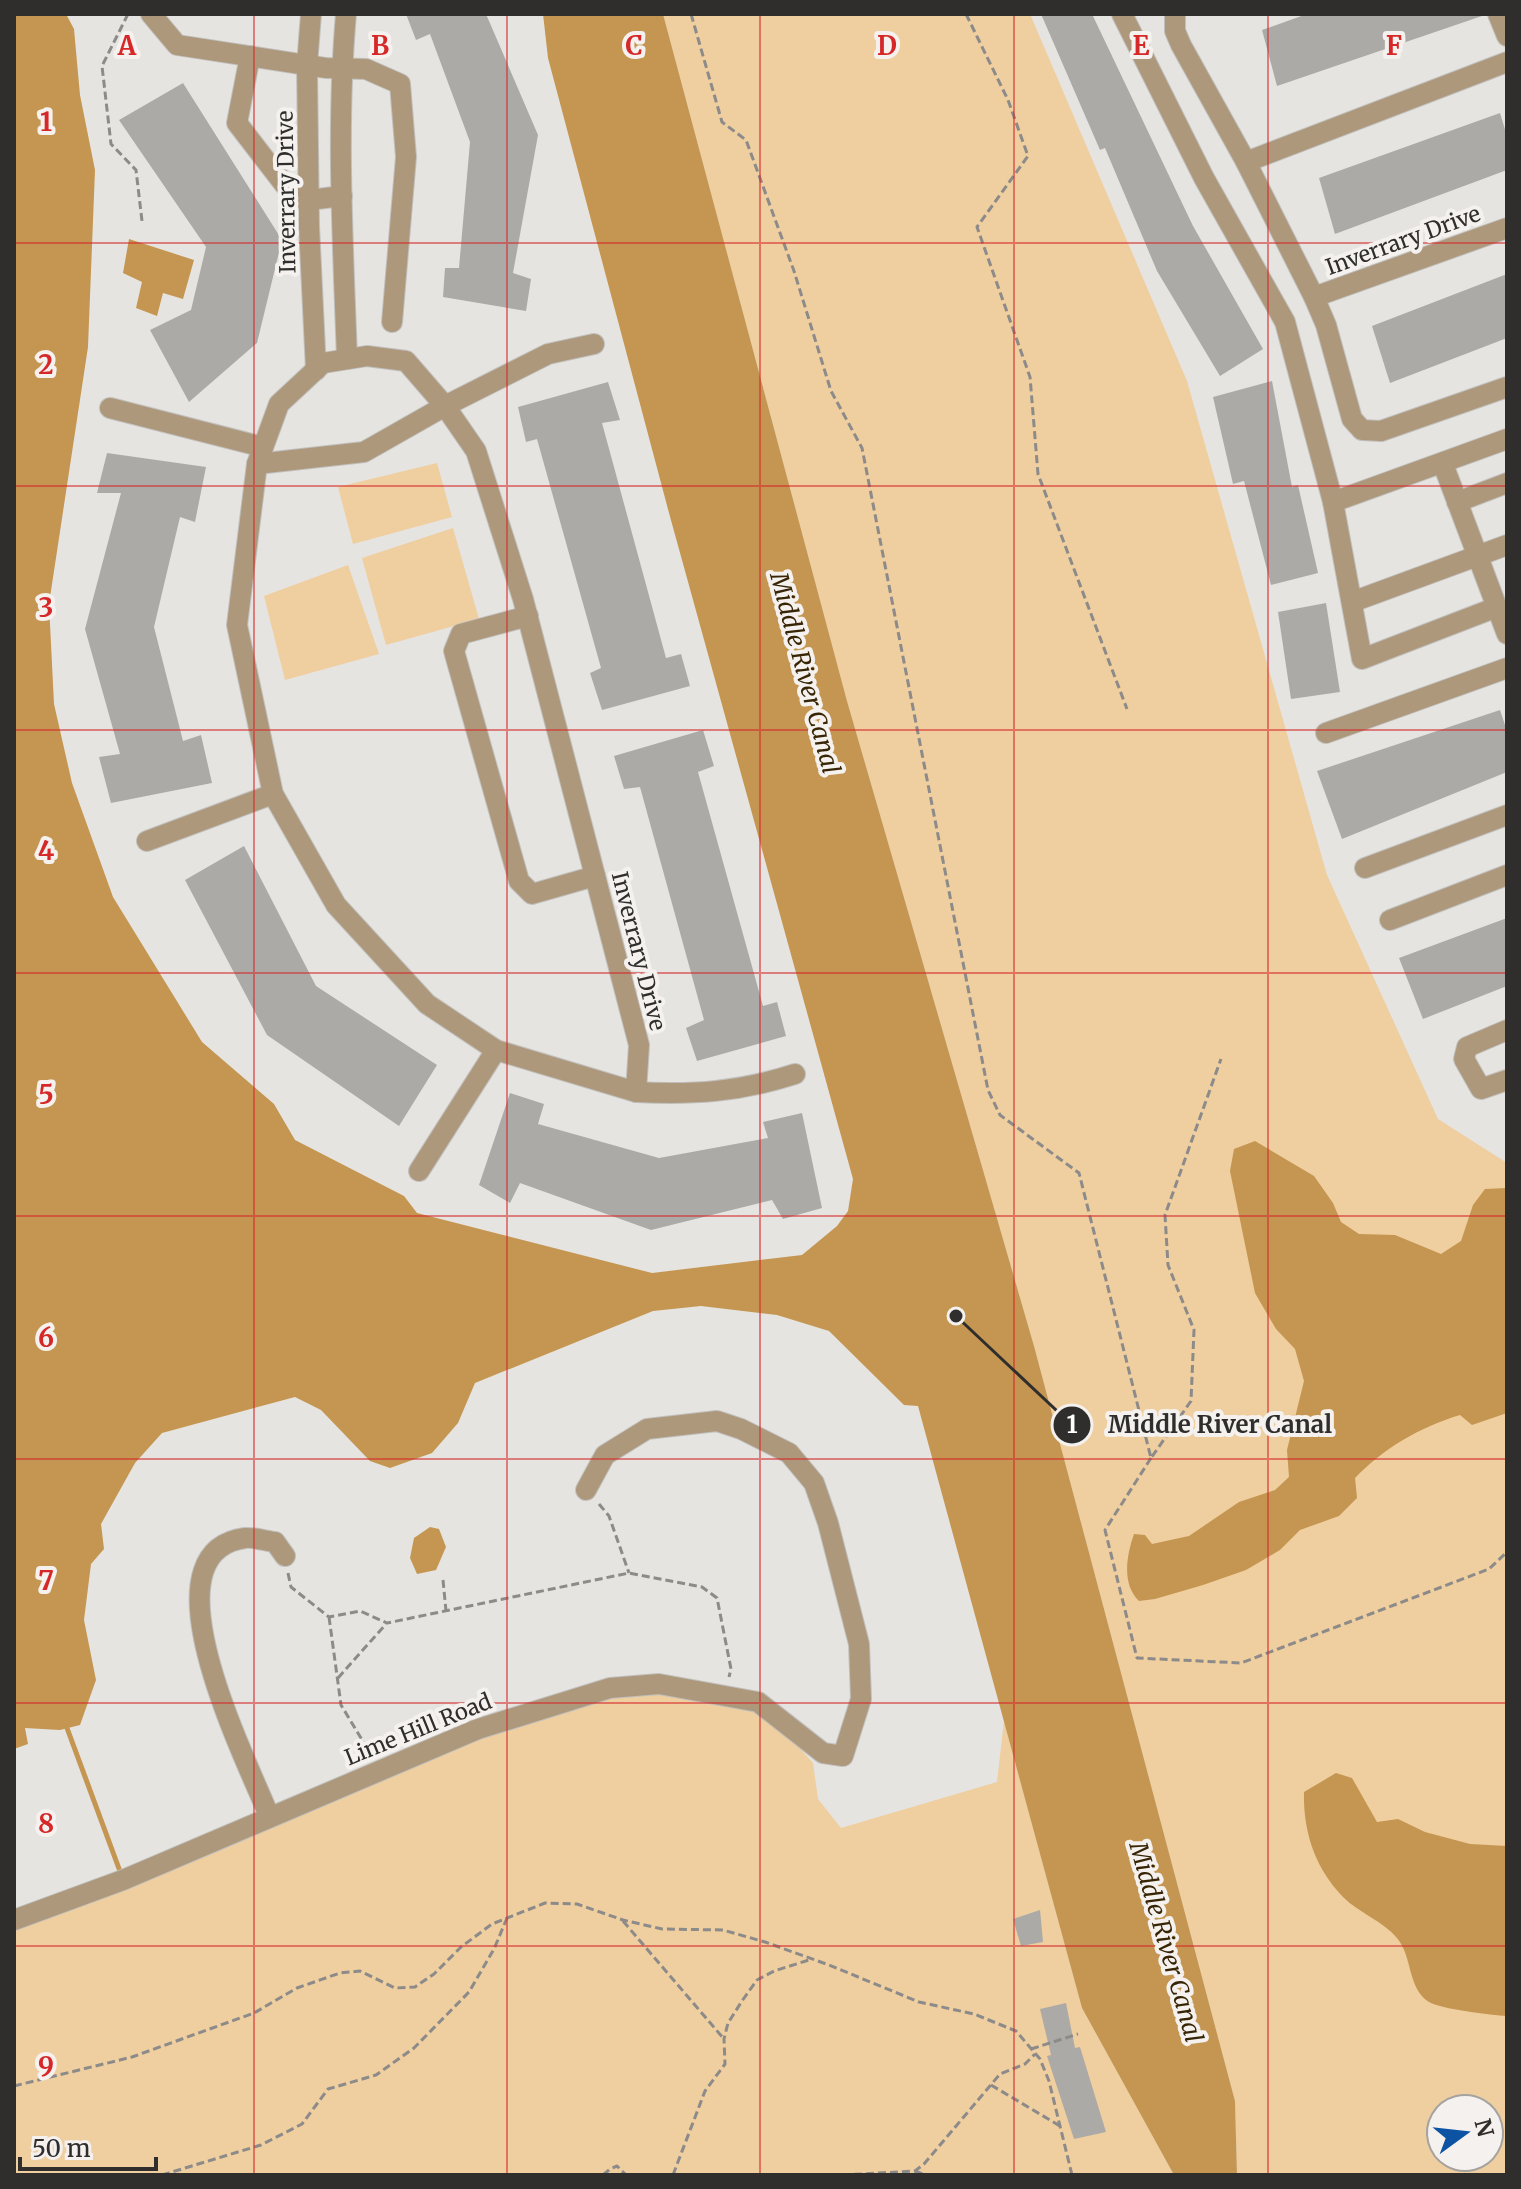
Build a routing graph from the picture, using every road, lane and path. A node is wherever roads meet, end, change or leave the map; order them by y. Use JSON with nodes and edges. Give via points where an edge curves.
{"nodes":[{"id":1,"x":128,"y":14,"type":"edge"},
{"id":2,"x":151,"y":14,"type":"edge"},
{"id":3,"x":311,"y":14,"type":"edge"},
{"id":4,"x":346,"y":14,"type":"edge"},
{"id":5,"x":691,"y":14,"type":"edge"},
{"id":6,"x":966,"y":14,"type":"edge"},
{"id":7,"x":1122,"y":14,"type":"edge"},
{"id":8,"x":1175,"y":14,"type":"edge"},
{"id":9,"x":1498,"y":14,"type":"edge"},
{"id":10,"x":1507,"y":36,"type":"edge"},
{"id":11,"x":250,"y":56,"type":"junction"},
{"id":12,"x":1507,"y":62,"type":"edge"},
{"id":13,"x":325,"y":67,"type":"junction"},
{"id":14,"x":1246,"y":162,"type":"junction"},
{"id":15,"x":342,"y":196,"type":"junction"},
{"id":16,"x":309,"y":200,"type":"junction"},
{"id":17,"x":142,"y":221,"type":"dead end"},
{"id":18,"x":1507,"y":228,"type":"edge"},
{"id":19,"x":1314,"y":297,"type":"junction"},
{"id":20,"x":392,"y":322,"type":"dead end"},
{"id":21,"x":594,"y":344,"type":"dead end"},
{"id":22,"x":347,"y":359,"type":"junction"},
{"id":23,"x":316,"y":370,"type":"junction"},
{"id":24,"x":1507,"y":387,"type":"edge"},
{"id":25,"x":445,"y":406,"type":"junction"},
{"id":26,"x":110,"y":408,"type":"dead end"},
{"id":27,"x":1507,"y":439,"type":"edge"},
{"id":28,"x":260,"y":456,"type":"junction"},
{"id":29,"x":1443,"y":464,"type":"junction"},
{"id":30,"x":1507,"y":483,"type":"edge"},
{"id":31,"x":1333,"y":502,"type":"junction"},
{"id":32,"x":1457,"y":502,"type":"junction"},
{"id":33,"x":1507,"y":545,"type":"edge"},
{"id":34,"x":1478,"y":556,"type":"junction"},
{"id":35,"x":1352,"y":602,"type":"junction"},
{"id":36,"x":1497,"y":607,"type":"junction"},
{"id":37,"x":528,"y":616,"type":"junction"},
{"id":38,"x":1507,"y":634,"type":"edge"},
{"id":39,"x":1507,"y":668,"type":"edge"},
{"id":40,"x":1127,"y":709,"type":"dead end"},
{"id":41,"x":1326,"y":733,"type":"dead end"},
{"id":42,"x":273,"y":794,"type":"junction"},
{"id":43,"x":1507,"y":815,"type":"edge"},
{"id":44,"x":147,"y":841,"type":"dead end"},
{"id":45,"x":1365,"y":868,"type":"dead end"},
{"id":46,"x":1507,"y":875,"type":"edge"},
{"id":47,"x":595,"y":876,"type":"junction"},
{"id":48,"x":1390,"y":920,"type":"dead end"},
{"id":49,"x":1507,"y":1030,"type":"edge"},
{"id":50,"x":496,"y":1050,"type":"junction"},
{"id":51,"x":1221,"y":1059,"type":"dead end"},
{"id":52,"x":795,"y":1074,"type":"dead end"},
{"id":53,"x":1507,"y":1080,"type":"edge"},
{"id":54,"x":636,"y":1092,"type":"junction"},
{"id":55,"x":419,"y":1171,"type":"dead end"},
{"id":56,"x":1151,"y":1458,"type":"junction"},
{"id":57,"x":586,"y":1490,"type":"joint"},
{"id":58,"x":1507,"y":1552,"type":"edge"},
{"id":59,"x":285,"y":1556,"type":"joint"},
{"id":60,"x":629,"y":1573,"type":"junction"},
{"id":61,"x":443,"y":1580,"type":"dead end"},
{"id":62,"x":446,"y":1611,"type":"junction"},
{"id":63,"x":329,"y":1617,"type":"junction"},
{"id":64,"x":387,"y":1623,"type":"junction"},
{"id":65,"x":338,"y":1678,"type":"junction"},
{"id":66,"x":724,"y":1696,"type":"junction"},
{"id":67,"x":381,"y":1769,"type":"junction"},
{"id":68,"x":269,"y":1816,"type":"junction"},
{"id":69,"x":507,"y":1918,"type":"junction"},
{"id":70,"x":14,"y":1920,"type":"edge"},
{"id":71,"x":623,"y":1920,"type":"junction"},
{"id":72,"x":812,"y":1959,"type":"junction"},
{"id":73,"x":1078,"y":2034,"type":"dead end"},
{"id":74,"x":724,"y":2039,"type":"junction"},
{"id":75,"x":1031,"y":2049,"type":"junction"},
{"id":76,"x":1035,"y":2054,"type":"junction"},
{"id":77,"x":991,"y":2085,"type":"junction"},
{"id":78,"x":14,"y":2086,"type":"edge"},
{"id":79,"x":1061,"y":2126,"type":"junction"},
{"id":80,"x":915,"y":2171,"type":"junction"},
{"id":81,"x":162,"y":2175,"type":"edge"},
{"id":82,"x":603,"y":2175,"type":"edge"},
{"id":83,"x":626,"y":2175,"type":"edge"},
{"id":84,"x":673,"y":2175,"type":"edge"},
{"id":85,"x":842,"y":2175,"type":"edge"},
{"id":86,"x":925,"y":2175,"type":"edge"},
{"id":87,"x":1072,"y":2175,"type":"edge"}],
"edges":[{"from":1,"to":17,"type":"path","via":[[102,66],[111,144],[136,170]]},
{"from":2,"to":11,"type":"street","via":[[177,45]]},
{"from":3,"to":13,"type":"street","name":"Inverrary Drive"},
{"from":4,"to":13,"type":"street","name":"Inverrary Drive"},
{"from":5,"to":56,"type":"path","via":[[722,122],[746,140],[831,391],[862,448],[988,1090],[1000,1115],[1079,1173]]},
{"from":6,"to":40,"type":"path","via":[[1008,100],[1028,156],[977,227],[1030,377],[1038,474]]},
{"from":7,"to":31,"type":"street","via":[[1204,178],[1285,322]]},
{"from":8,"to":14,"type":"street","via":[[1181,45]]},
{"from":9,"to":10,"type":"street"},
{"from":11,"to":13,"type":"street"},
{"from":11,"to":16,"type":"street","via":[[237,123],[291,193]]},
{"from":12,"to":14,"type":"street"},
{"from":13,"to":15,"type":"street","name":"Inverrary Drive"},
{"from":13,"to":16,"type":"street","name":"Inverrary Drive"},
{"from":13,"to":20,"type":"street","via":[[366,69],[400,84],[406,157]]},
{"from":14,"to":19,"type":"street"},
{"from":15,"to":16,"type":"street"},
{"from":15,"to":22,"type":"street","name":"Inverrary Drive"},
{"from":16,"to":23,"type":"street","name":"Inverrary Drive"},
{"from":18,"to":19,"type":"street","name":"Inverrary Drive"},
{"from":19,"to":24,"type":"street","via":[[1352,419],[1362,430],[1381,431]]},
{"from":21,"to":25,"type":"street","via":[[548,354]]},
{"from":22,"to":23,"type":"street","name":"Inverrary Drive","via":[[323,363]]},
{"from":22,"to":25,"type":"street","name":"Inverrary Drive","via":[[406,361]]},
{"from":23,"to":28,"type":"street","name":"Inverrary Drive","via":[[279,404]]},
{"from":25,"to":28,"type":"street","via":[[364,452]]},
{"from":25,"to":37,"type":"street","name":"Inverrary Drive","via":[[476,451]]},
{"from":26,"to":28,"type":"street"},
{"from":27,"to":29,"type":"street"},
{"from":28,"to":42,"type":"street","name":"Inverrary Drive","via":[[237,625]]},
{"from":29,"to":31,"type":"street"},
{"from":29,"to":32,"type":"street"},
{"from":30,"to":32,"type":"street"},
{"from":31,"to":35,"type":"street"},
{"from":32,"to":34,"type":"street"},
{"from":33,"to":34,"type":"street"},
{"from":34,"to":35,"type":"street"},
{"from":34,"to":36,"type":"street"},
{"from":35,"to":36,"type":"street","via":[[1362,659]]},
{"from":36,"to":38,"type":"street"},
{"from":37,"to":47,"type":"street","name":"Inverrary Drive"},
{"from":37,"to":47,"type":"street","via":[[461,634],[454,651],[519,881],[532,894]]},
{"from":39,"to":41,"type":"street"},
{"from":42,"to":44,"type":"street"},
{"from":42,"to":50,"type":"street","name":"Inverrary Drive","via":[[336,905],[427,1004]]},
{"from":43,"to":45,"type":"street"},
{"from":46,"to":48,"type":"street"},
{"from":47,"to":54,"type":"street","name":"Inverrary Drive","via":[[639,1045]]},
{"from":49,"to":53,"type":"street","via":[[1467,1047],[1464,1059],[1481,1089]]},
{"from":50,"to":54,"type":"street","name":"Inverrary Drive"},
{"from":50,"to":55,"type":"street"},
{"from":51,"to":56,"type":"path","via":[[1165,1215],[1168,1265],[1194,1330],[1191,1401]]},
{"from":52,"to":54,"type":"street","via":[[717,1093]]},
{"from":56,"to":58,"type":"path","via":[[1105,1530],[1137,1658],[1241,1663],[1489,1569]]},
{"from":57,"to":60,"type":"path","via":[[609,1516]]},
{"from":57,"to":66,"type":"street","name":"Lime Hill Road","via":[[605,1455],[647,1429],[717,1421],[789,1453],[814,1483],[859,1644],[861,1699],[843,1756],[823,1753],[758,1702]]},
{"from":59,"to":63,"type":"path","via":[[291,1587]]},
{"from":59,"to":68,"type":"street","via":[[275,1542],[245,1538],[219,1547],[201,1571],[200,1615],[218,1695]]},
{"from":60,"to":62,"type":"path"},
{"from":60,"to":66,"type":"path","via":[[702,1587],[717,1598],[731,1669]]},
{"from":61,"to":62,"type":"path"},
{"from":62,"to":64,"type":"path"},
{"from":63,"to":64,"type":"path","via":[[360,1611]]},
{"from":63,"to":65,"type":"path"},
{"from":64,"to":65,"type":"path"},
{"from":65,"to":67,"type":"path","via":[[341,1705]]},
{"from":66,"to":67,"type":"street","name":"Lime Hill Road","via":[[659,1684],[610,1688],[478,1729]]},
{"from":67,"to":68,"type":"street","name":"Lime Hill Road"},
{"from":68,"to":70,"type":"street","name":"Lime Hill Road","via":[[123,1880]]},
{"from":69,"to":71,"type":"path","via":[[545,1903],[577,1904]]},
{"from":69,"to":78,"type":"path","via":[[461,1947],[415,1987],[395,1988],[360,1971],[340,1973],[297,1988],[254,2013],[132,2057]]},
{"from":69,"to":81,"type":"path","via":[[469,1992],[414,2048],[376,2075],[328,2089],[302,2124],[275,2138]]},
{"from":71,"to":72,"type":"path","via":[[662,1929],[723,1930]]},
{"from":71,"to":74,"type":"path"},
{"from":72,"to":74,"type":"path","via":[[757,1980],[728,2023]]},
{"from":72,"to":75,"type":"path","via":[[919,2002],[974,2014],[1016,2031]]},
{"from":73,"to":75,"type":"path"},
{"from":74,"to":84,"type":"path","via":[[725,2064],[705,2091]]},
{"from":75,"to":76,"type":"path"},
{"from":76,"to":77,"type":"path"},
{"from":76,"to":79,"type":"path"},
{"from":77,"to":79,"type":"path"},
{"from":77,"to":80,"type":"path"},
{"from":79,"to":87,"type":"path"},
{"from":80,"to":85,"type":"path"},
{"from":80,"to":86,"type":"path"},
{"from":82,"to":83,"type":"path","via":[[617,2166]]}]}
